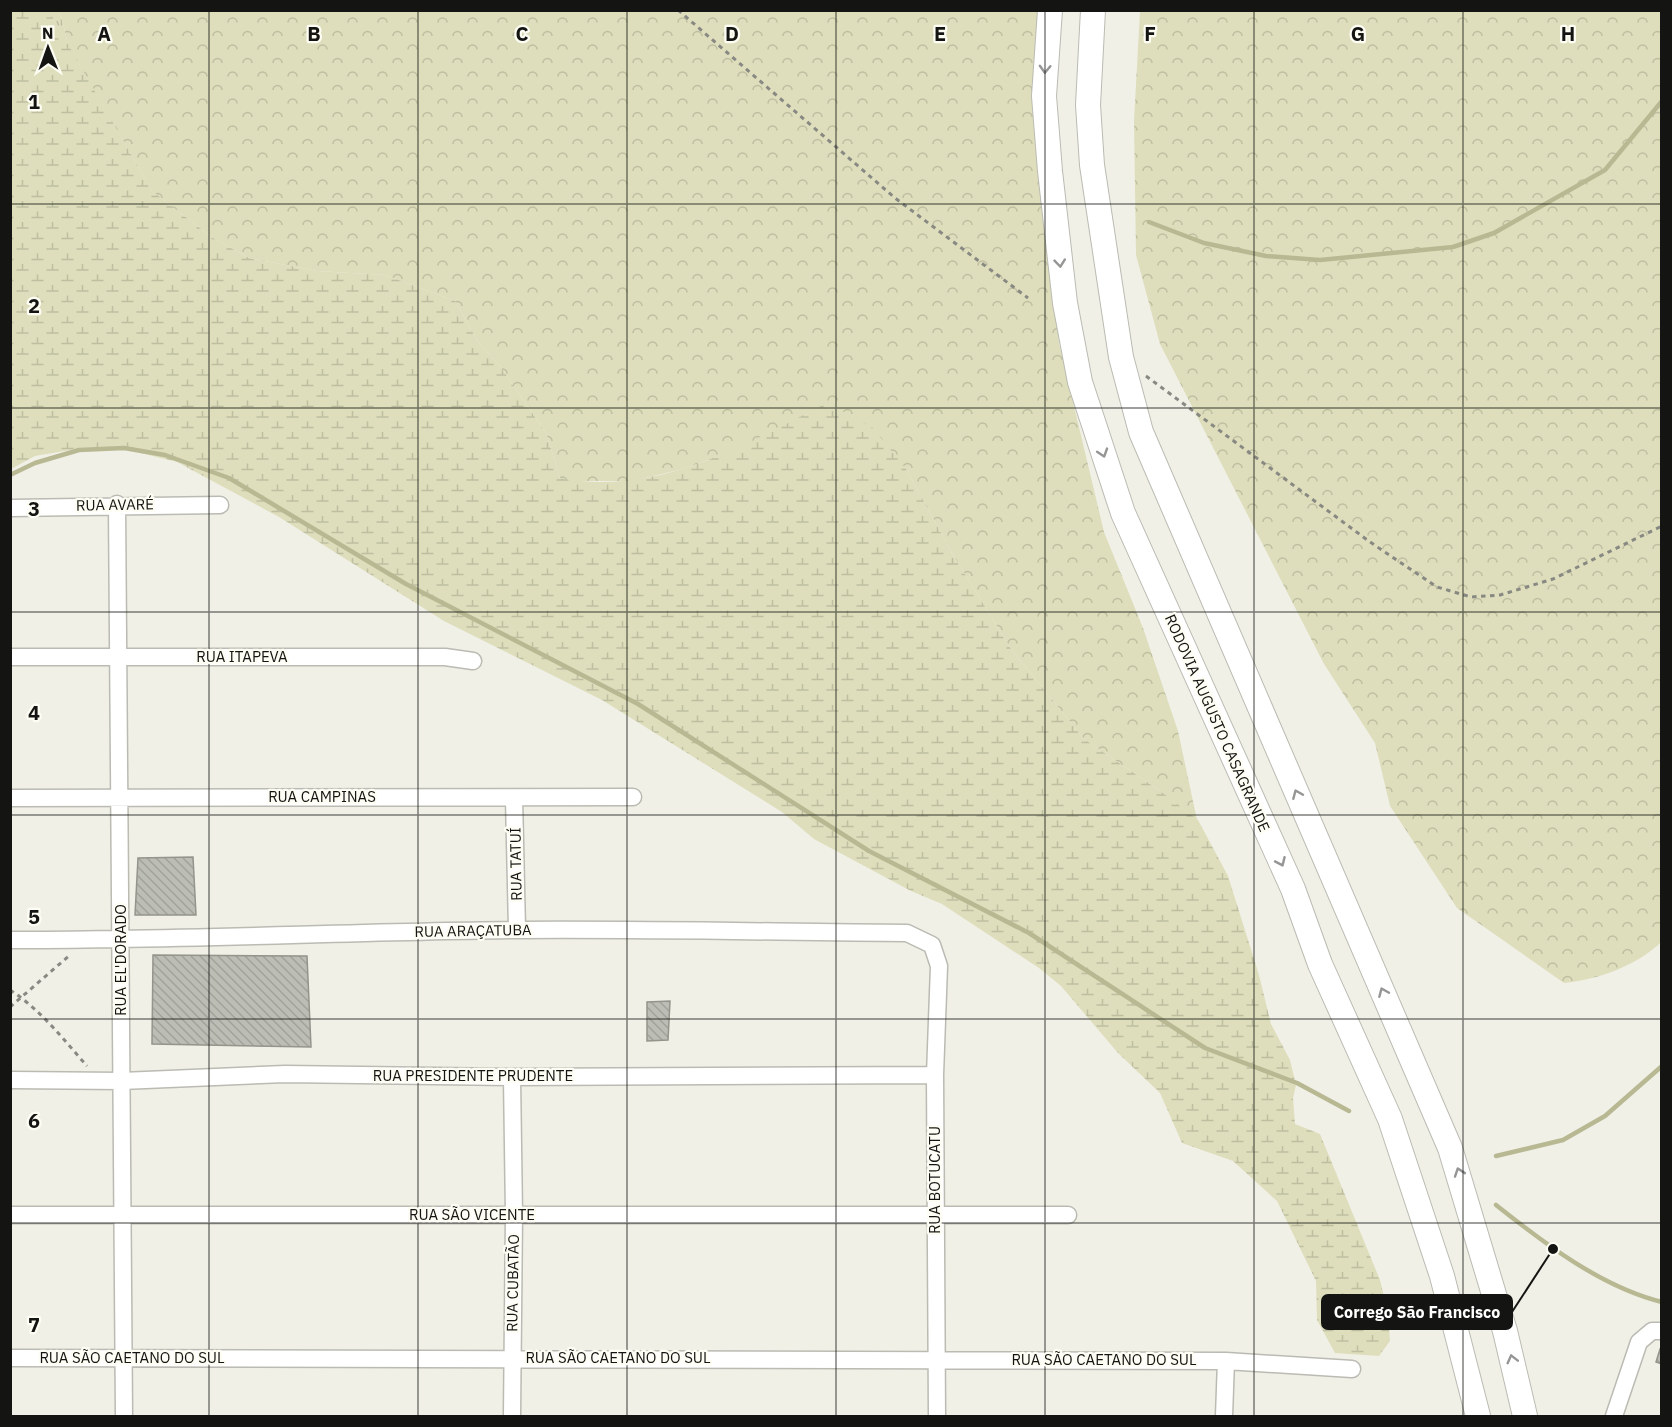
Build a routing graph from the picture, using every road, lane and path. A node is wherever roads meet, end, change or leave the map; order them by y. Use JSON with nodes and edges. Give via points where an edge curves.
{"nodes":[{"id":1,"x":678,"y":10,"type":"edge"},
{"id":2,"x":1050,"y":10,"type":"edge"},
{"id":3,"x":1093,"y":10,"type":"edge"},
{"id":4,"x":1028,"y":298,"type":"dead end"},
{"id":5,"x":1130,"y":363,"type":"junction"},
{"id":6,"x":1142,"y":380,"type":"dead end"},
{"id":7,"x":117,"y":504,"type":"junction"},
{"id":8,"x":220,"y":505,"type":"dead end"},
{"id":9,"x":11,"y":508,"type":"edge"},
{"id":10,"x":1662,"y":526,"type":"edge"},
{"id":11,"x":10,"y":657,"type":"edge"},
{"id":12,"x":118,"y":657,"type":"junction"},
{"id":13,"x":473,"y":661,"type":"dead end"},
{"id":14,"x":633,"y":797,"type":"dead end"},
{"id":15,"x":10,"y":798,"type":"edge"},
{"id":16,"x":119,"y":798,"type":"junction"},
{"id":17,"x":514,"y":798,"type":"junction"},
{"id":18,"x":518,"y":930,"type":"junction"},
{"id":19,"x":10,"y":940,"type":"edge"},
{"id":20,"x":88,"y":940,"type":"junction"},
{"id":21,"x":121,"y":940,"type":"junction"},
{"id":22,"x":932,"y":945,"type":"joint"},
{"id":23,"x":10,"y":990,"type":"edge"},
{"id":24,"x":22,"y":997,"type":"junction"},
{"id":25,"x":10,"y":1007,"type":"edge"},
{"id":26,"x":935,"y":1075,"type":"junction"},
{"id":27,"x":512,"y":1077,"type":"junction"},
{"id":28,"x":10,"y":1080,"type":"edge"},
{"id":29,"x":101,"y":1081,"type":"junction"},
{"id":30,"x":122,"y":1081,"type":"junction"},
{"id":31,"x":10,"y":1215,"type":"edge"},
{"id":32,"x":514,"y":1215,"type":"junction"},
{"id":33,"x":1068,"y":1215,"type":"dead end"},
{"id":34,"x":124,"y":1216,"type":"junction"},
{"id":35,"x":934,"y":1216,"type":"junction"},
{"id":36,"x":1662,"y":1330,"type":"edge"},
{"id":37,"x":10,"y":1358,"type":"edge"},
{"id":38,"x":124,"y":1358,"type":"junction"},
{"id":39,"x":512,"y":1358,"type":"junction"},
{"id":40,"x":936,"y":1359,"type":"junction"},
{"id":41,"x":1226,"y":1361,"type":"junction"},
{"id":42,"x":1352,"y":1369,"type":"dead end"},
{"id":43,"x":124,"y":1416,"type":"edge"},
{"id":44,"x":512,"y":1416,"type":"edge"},
{"id":45,"x":937,"y":1416,"type":"edge"},
{"id":46,"x":1224,"y":1416,"type":"edge"},
{"id":47,"x":1478,"y":1416,"type":"edge"},
{"id":48,"x":1525,"y":1416,"type":"edge"},
{"id":49,"x":1614,"y":1416,"type":"edge"}],
"edges":[{"from":1,"to":4,"type":"path","via":[[895,198]]},
{"from":2,"to":47,"type":"main road","name":"RODOVIA AUGUSTO CASAGRANDE","one_way":true,"via":[[1044,96],[1050,171],[1065,303],[1080,382],[1123,513],[1293,889],[1320,964],[1390,1119],[1442,1276]]},
{"from":3,"to":5,"type":"main road","via":[[1088,105],[1092,165]]},
{"from":5,"to":6,"type":"path"},
{"from":5,"to":10,"type":"path","via":[[1370,542],[1437,587],[1471,597],[1500,595],[1553,579]]},
{"from":48,"to":5,"type":"main road","one_way":true,"via":[[1505,1331],[1450,1148],[1141,432]]},
{"from":7,"to":8,"type":"street","name":"RUA AVARÉ"},
{"from":7,"to":9,"type":"street","name":"RUA AVARÉ"},
{"from":7,"to":12,"type":"street","name":"RUA EL'DORADO"},
{"from":11,"to":12,"type":"street","name":"RUA ITAPEVA"},
{"from":12,"to":13,"type":"street","name":"RUA ITAPEVA","via":[[445,657]]},
{"from":12,"to":16,"type":"street","name":"RUA EL'DORADO"},
{"from":14,"to":17,"type":"street","name":"RUA CAMPINAS"},
{"from":15,"to":16,"type":"street","name":"RUA CAMPINAS"},
{"from":16,"to":17,"type":"street","name":"RUA CAMPINAS"},
{"from":16,"to":21,"type":"street","name":"RUA EL'DORADO"},
{"from":17,"to":18,"type":"street","name":"RUA TATUÍ"},
{"from":18,"to":21,"type":"street","name":"RUA ARAÇATUBA"},
{"from":18,"to":22,"type":"street","name":"RUA ARAÇATUBA","via":[[907,933]]},
{"from":19,"to":20,"type":"street","name":"RUA ARAÇATUBA"},
{"from":20,"to":21,"type":"street","name":"RUA ARAÇATUBA"},
{"from":20,"to":24,"type":"path"},
{"from":21,"to":30,"type":"street","name":"RUA EL'DORADO"},
{"from":22,"to":26,"type":"street","name":"RUA BOTUCATU","via":[[939,966]]},
{"from":23,"to":24,"type":"path"},
{"from":24,"to":25,"type":"path"},
{"from":24,"to":29,"type":"path"},
{"from":26,"to":27,"type":"street","name":"RUA PRESIDENTE PRUDENTE"},
{"from":26,"to":35,"type":"street","name":"RUA BOTUCATU"},
{"from":27,"to":30,"type":"street","name":"RUA PRESIDENTE PRUDENTE","via":[[285,1074]]},
{"from":27,"to":32,"type":"street","name":"RUA CUBATÃO"},
{"from":28,"to":29,"type":"street","name":"RUA PRESIDENTE PRUDENTE"},
{"from":29,"to":30,"type":"street","name":"RUA PRESIDENTE PRUDENTE"},
{"from":30,"to":34,"type":"street","name":"RUA EL'DORADO"},
{"from":31,"to":34,"type":"street","name":"RUA SÃO VICENTE"},
{"from":32,"to":34,"type":"street","name":"RUA SÃO VICENTE"},
{"from":32,"to":35,"type":"street","name":"RUA SÃO VICENTE"},
{"from":32,"to":39,"type":"street","name":"RUA CUBATÃO"},
{"from":33,"to":35,"type":"street","name":"RUA SÃO VICENTE"},
{"from":34,"to":38,"type":"street","name":"RUA EL'DORADO"},
{"from":35,"to":40,"type":"street","name":"RUA BOTUCATU"},
{"from":36,"to":49,"type":"street","via":[[1652,1331],[1640,1342]]},
{"from":37,"to":38,"type":"street","name":"RUA SÃO CAETANO DO SUL"},
{"from":38,"to":39,"type":"street","name":"RUA SÃO CAETANO DO SUL"},
{"from":38,"to":43,"type":"street","name":"RUA EL'DORADO"},
{"from":39,"to":40,"type":"street","name":"RUA SÃO CAETANO DO SUL"},
{"from":39,"to":44,"type":"street","name":"RUA CUBATÃO"},
{"from":40,"to":41,"type":"street","name":"RUA SÃO CAETANO DO SUL"},
{"from":40,"to":45,"type":"street","name":"RUA BOTUCATU"},
{"from":41,"to":42,"type":"street","name":"RUA SÃO CAETANO DO SUL"},
{"from":41,"to":46,"type":"street"}]}
